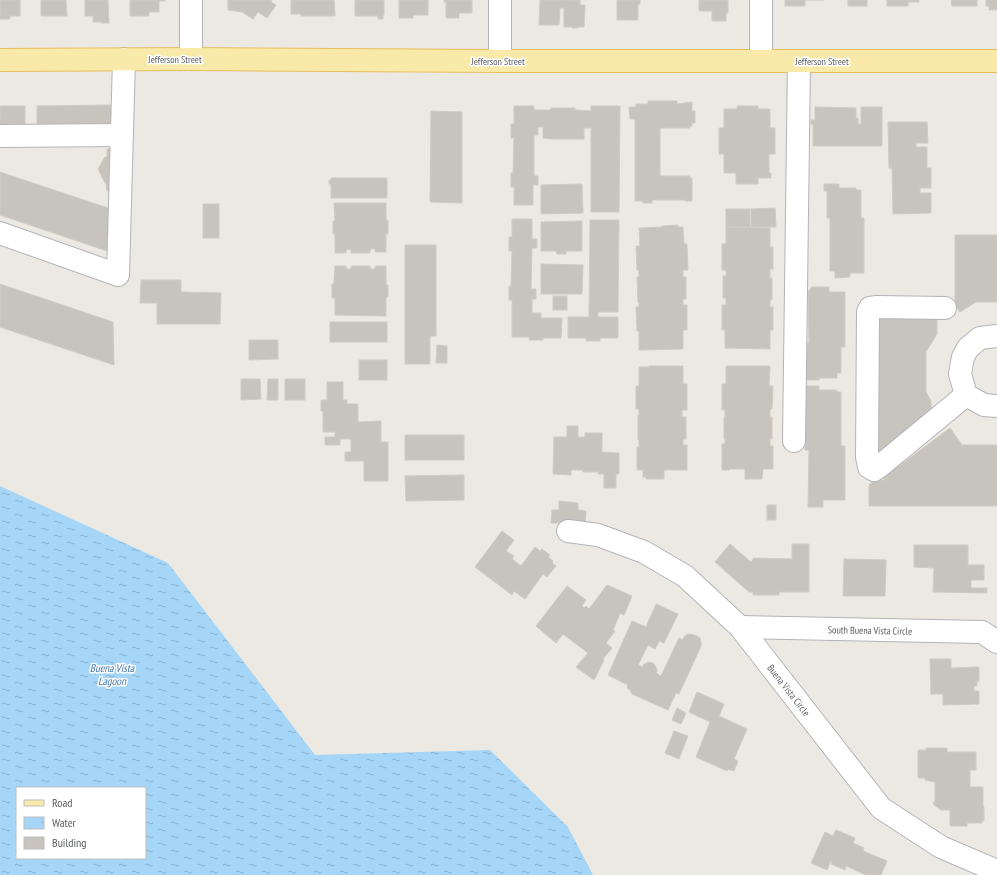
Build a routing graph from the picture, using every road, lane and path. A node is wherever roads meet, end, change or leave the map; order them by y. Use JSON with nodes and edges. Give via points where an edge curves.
{"nodes":[{"id":1,"x":191,"y":0,"type":"edge"},
{"id":2,"x":500,"y":0,"type":"edge"},
{"id":3,"x":761,"y":0,"type":"edge"},
{"id":4,"x":124,"y":59,"type":"junction"},
{"id":5,"x":191,"y":59,"type":"junction"},
{"id":6,"x":0,"y":60,"type":"edge"},
{"id":7,"x":500,"y":61,"type":"junction"},
{"id":8,"x":761,"y":61,"type":"junction"},
{"id":9,"x":799,"y":61,"type":"junction"},
{"id":10,"x":997,"y":61,"type":"edge"},
{"id":11,"x":122,"y":135,"type":"junction"},
{"id":12,"x":0,"y":136,"type":"edge"},
{"id":13,"x":0,"y":233,"type":"edge"},
{"id":14,"x":945,"y":308,"type":"dead end"},
{"id":15,"x":997,"y":336,"type":"edge"},
{"id":16,"x":966,"y":395,"type":"junction"},
{"id":17,"x":997,"y":406,"type":"edge"},
{"id":18,"x":794,"y":441,"type":"dead end"},
{"id":19,"x":568,"y":531,"type":"dead end"},
{"id":20,"x":740,"y":628,"type":"junction"},
{"id":21,"x":997,"y":642,"type":"edge"},
{"id":22,"x":997,"y":871,"type":"edge"}],
"edges":[{"from":1,"to":5,"type":"street"},
{"from":2,"to":7,"type":"street"},
{"from":3,"to":8,"type":"street"},
{"from":4,"to":5,"type":"main road","name":"Jefferson Street"},
{"from":4,"to":6,"type":"main road","name":"Jefferson Street"},
{"from":4,"to":11,"type":"street"},
{"from":5,"to":7,"type":"main road","name":"Jefferson Street"},
{"from":7,"to":8,"type":"main road","name":"Jefferson Street"},
{"from":8,"to":9,"type":"main road","name":"Jefferson Street"},
{"from":9,"to":10,"type":"main road","name":"Jefferson Street"},
{"from":9,"to":18,"type":"street"},
{"from":11,"to":12,"type":"street"},
{"from":11,"to":13,"type":"street","via":[[118,275]]},
{"from":14,"to":16,"type":"street","via":[[877,307],[870,308],[868,312],[869,467],[874,470],[881,465]]},
{"from":15,"to":16,"type":"street","via":[[980,338],[968,348],[963,357],[960,374]]},
{"from":16,"to":17,"type":"street","via":[[984,406]]},
{"from":19,"to":20,"type":"street","name":"Buena Vista Circle","via":[[598,535],[644,552],[685,576]]},
{"from":20,"to":21,"type":"street","name":"South Buena Vista Circle","via":[[982,632]]},
{"from":20,"to":22,"type":"street","name":"Buena Vista Circle","via":[[881,808],[940,847]]}]}
